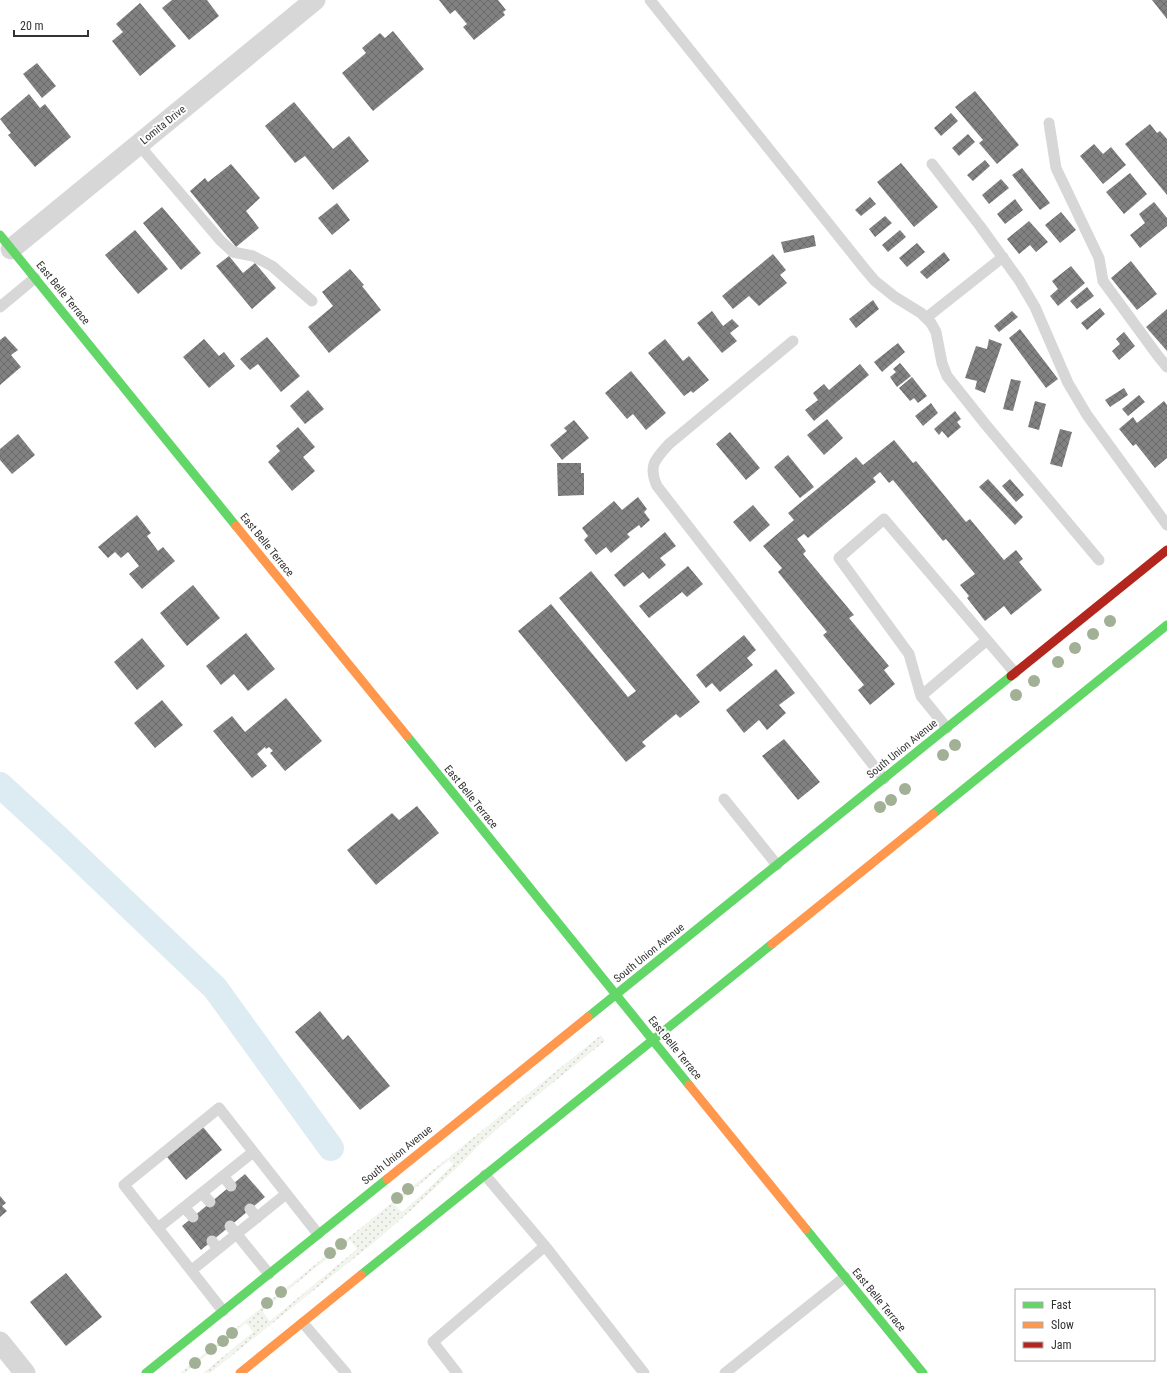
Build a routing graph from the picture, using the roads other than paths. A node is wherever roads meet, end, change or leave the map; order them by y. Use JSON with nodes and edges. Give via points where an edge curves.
{"nodes":[{"id":1,"x":315,"y":0,"type":"edge"},
{"id":2,"x":650,"y":0,"type":"edge"},
{"id":3,"x":1049,"y":123,"type":"dead end"},
{"id":4,"x":139,"y":145,"type":"junction"},
{"id":5,"x":932,"y":164,"type":"dead end"},
{"id":6,"x":6,"y":242,"type":"edge"},
{"id":7,"x":1003,"y":258,"type":"junction"},
{"id":8,"x":35,"y":278,"type":"junction"},
{"id":9,"x":312,"y":301,"type":"dead end"},
{"id":10,"x":0,"y":307,"type":"edge"},
{"id":11,"x":926,"y":318,"type":"junction"},
{"id":12,"x":793,"y":341,"type":"dead end"},
{"id":13,"x":1167,"y":367,"type":"edge"},
{"id":14,"x":1167,"y":525,"type":"edge"},
{"id":15,"x":1167,"y":550,"type":"edge"},
{"id":16,"x":1099,"y":560,"type":"dead end"},
{"id":17,"x":1167,"y":624,"type":"edge"},
{"id":18,"x":987,"y":640,"type":"junction"},
{"id":19,"x":1015,"y":673,"type":"junction"},
{"id":20,"x":921,"y":696,"type":"junction"},
{"id":21,"x":947,"y":728,"type":"junction"},
{"id":22,"x":884,"y":779,"type":"junction"},
{"id":23,"x":724,"y":799,"type":"dead end"},
{"id":24,"x":777,"y":865,"type":"junction"},
{"id":25,"x":616,"y":995,"type":"junction"},
{"id":26,"x":653,"y":1040,"type":"junction"},
{"id":27,"x":253,"y":1152,"type":"junction"},
{"id":28,"x":485,"y":1175,"type":"junction"},
{"id":29,"x":223,"y":1176,"type":"junction"},
{"id":30,"x":230,"y":1186,"type":"dead end"},
{"id":31,"x":202,"y":1193,"type":"junction"},
{"id":32,"x":286,"y":1194,"type":"junction"},
{"id":33,"x":210,"y":1202,"type":"dead end"},
{"id":34,"x":184,"y":1207,"type":"junction"},
{"id":35,"x":193,"y":1217,"type":"dead end"},
{"id":36,"x":158,"y":1228,"type":"junction"},
{"id":37,"x":233,"y":1230,"type":"junction"},
{"id":38,"x":318,"y":1234,"type":"junction"},
{"id":39,"x":545,"y":1246,"type":"junction"},
{"id":40,"x":192,"y":1270,"type":"junction"},
{"id":41,"x":269,"y":1274,"type":"junction"},
{"id":42,"x":845,"y":1277,"type":"junction"},
{"id":43,"x":223,"y":1311,"type":"junction"},
{"id":44,"x":303,"y":1323,"type":"junction"},
{"id":45,"x":0,"y":1342,"type":"edge"},
{"id":46,"x":25,"y":1373,"type":"edge"},
{"id":47,"x":146,"y":1373,"type":"edge"},
{"id":48,"x":240,"y":1373,"type":"edge"},
{"id":49,"x":346,"y":1373,"type":"edge"},
{"id":50,"x":457,"y":1373,"type":"edge"},
{"id":51,"x":644,"y":1373,"type":"edge"},
{"id":52,"x":725,"y":1373,"type":"edge"},
{"id":53,"x":923,"y":1373,"type":"edge"}],
"edges":[{"from":1,"to":4,"type":"street","name":"Lomita Drive"},
{"from":2,"to":11,"type":"lane","via":[[875,281],[895,298]]},
{"from":3,"to":13,"type":"lane","via":[[1056,168],[1099,258],[1103,281]]},
{"from":4,"to":6,"type":"street","name":"Lomita Drive"},
{"from":4,"to":9,"type":"lane","via":[[233,252],[253,256],[272,266]]},
{"from":5,"to":7,"type":"lane"},
{"from":6,"to":8,"type":"main road","name":"East Belle Terrace"},
{"from":7,"to":11,"type":"lane"},
{"from":7,"to":14,"type":"lane","via":[[1035,307],[1068,382],[1087,415]]},
{"from":8,"to":10,"type":"lane"},
{"from":8,"to":25,"type":"main road","name":"East Belle Terrace"},
{"from":11,"to":16,"type":"lane","via":[[936,332],[947,376]]},
{"from":12,"to":22,"type":"lane","via":[[669,444],[653,465],[652,475],[657,486]]},
{"from":15,"to":19,"type":"main road","name":"South Union Avenue"},
{"from":17,"to":26,"type":"main road"},
{"from":18,"to":19,"type":"lane"},
{"from":18,"to":20,"type":"lane"},
{"from":18,"to":20,"type":"lane","via":[[884,519],[839,558],[909,654]]},
{"from":19,"to":21,"type":"main road","name":"South Union Avenue"},
{"from":20,"to":21,"type":"lane"},
{"from":21,"to":22,"type":"main road","name":"South Union Avenue"},
{"from":22,"to":24,"type":"main road","name":"South Union Avenue"},
{"from":23,"to":24,"type":"lane"},
{"from":24,"to":25,"type":"main road","name":"South Union Avenue"},
{"from":25,"to":26,"type":"main road","name":"East Belle Terrace"},
{"from":25,"to":38,"type":"main road","name":"South Union Avenue"},
{"from":26,"to":28,"type":"main road"},
{"from":26,"to":42,"type":"main road","name":"East Belle Terrace"},
{"from":27,"to":29,"type":"lane"},
{"from":27,"to":32,"type":"lane"},
{"from":27,"to":36,"type":"lane","via":[[219,1108],[124,1185]]},
{"from":28,"to":39,"type":"lane"},
{"from":28,"to":44,"type":"main road"},
{"from":29,"to":30,"type":"lane"},
{"from":29,"to":31,"type":"lane"},
{"from":31,"to":33,"type":"lane"},
{"from":31,"to":34,"type":"lane"},
{"from":32,"to":37,"type":"lane"},
{"from":32,"to":38,"type":"lane"},
{"from":34,"to":35,"type":"lane"},
{"from":34,"to":36,"type":"lane"},
{"from":36,"to":40,"type":"lane"},
{"from":37,"to":40,"type":"lane"},
{"from":37,"to":41,"type":"lane"},
{"from":38,"to":41,"type":"main road","name":"South Union Avenue"},
{"from":39,"to":50,"type":"lane","via":[[433,1342]]},
{"from":39,"to":51,"type":"lane"},
{"from":40,"to":43,"type":"lane"},
{"from":41,"to":43,"type":"main road","name":"South Union Avenue"},
{"from":42,"to":52,"type":"lane"},
{"from":42,"to":53,"type":"main road","name":"East Belle Terrace"},
{"from":43,"to":47,"type":"main road","name":"South Union Avenue"},
{"from":44,"to":48,"type":"main road"},
{"from":44,"to":49,"type":"lane"},
{"from":45,"to":46,"type":"street"}]}
